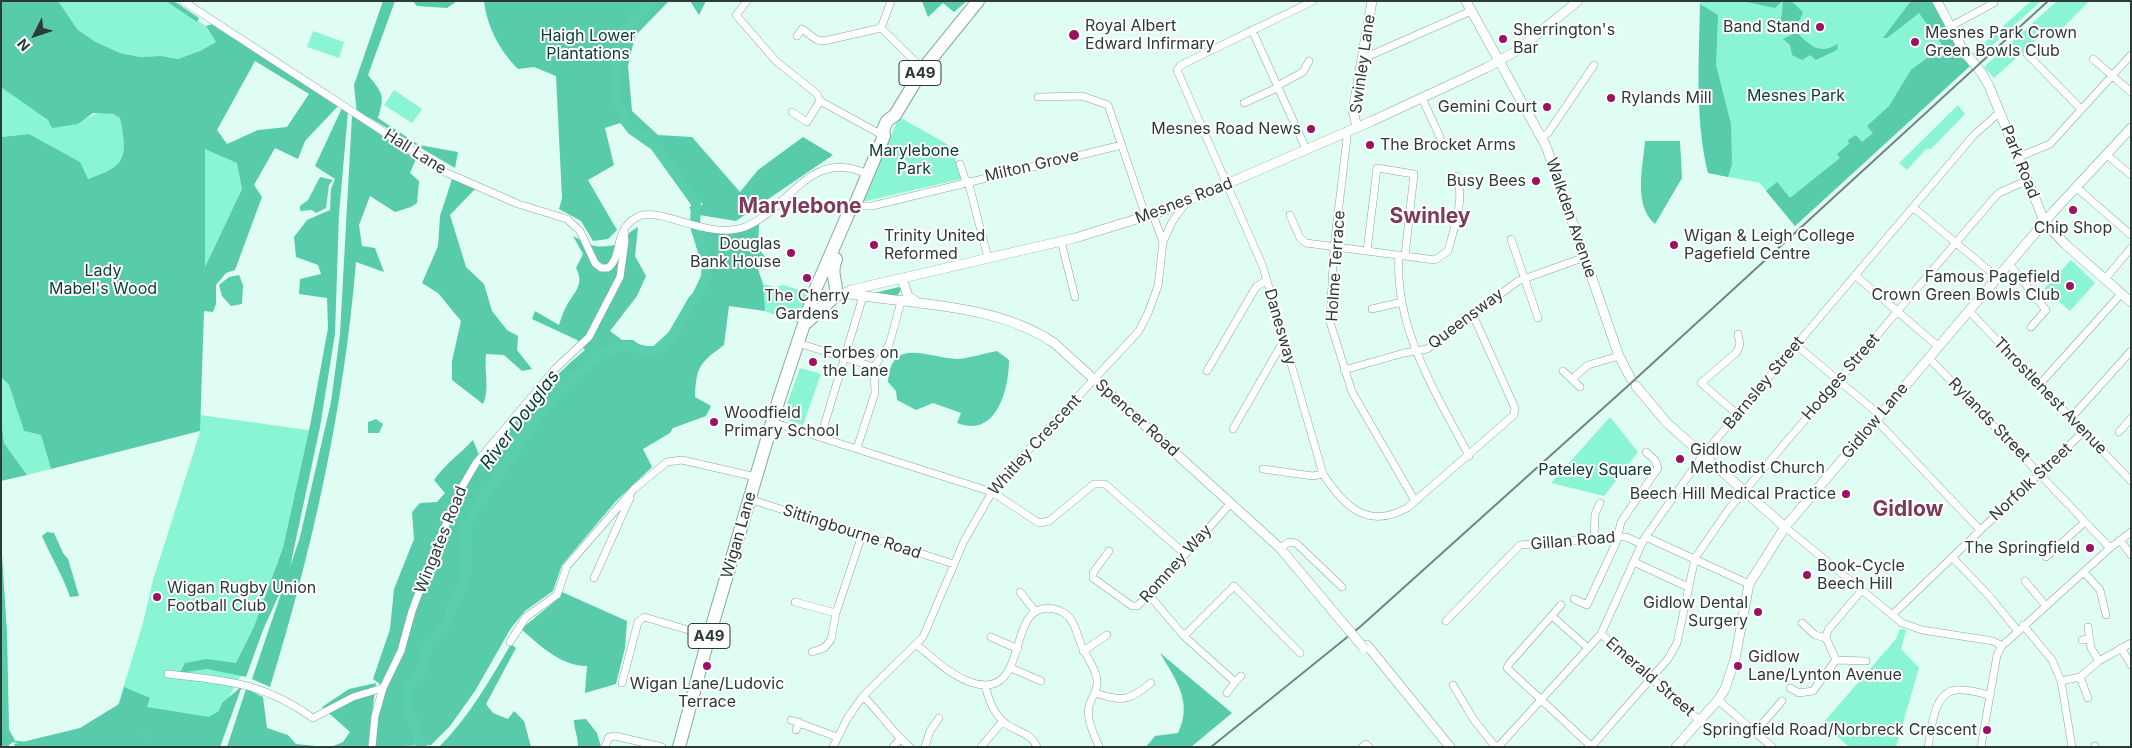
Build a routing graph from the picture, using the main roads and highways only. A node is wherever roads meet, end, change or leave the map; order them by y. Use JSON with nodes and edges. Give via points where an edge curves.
{"nodes":[{"id":1,"x":978,"y":1,"type":"edge"},
{"id":2,"x":854,"y":206,"type":"junction"},
{"id":3,"x":817,"y":288,"type":"junction"},
{"id":4,"x":838,"y":292,"type":"junction"},
{"id":5,"x":804,"y":325,"type":"junction"},
{"id":6,"x":679,"y":747,"type":"edge"}],
"edges":[{"from":1,"to":2,"type":"highway","name":"Wigan Lane","number":"A49","via":[[923,69],[895,115],[894,125],[884,136]]},
{"from":2,"to":3,"type":"highway","name":"Wigan Lane","number":"A49"},
{"from":2,"to":4,"type":"highway","name":"Wigan Lane","number":"A49","via":[[854,214],[833,267]]},
{"from":3,"to":4,"type":"highway","via":[[828,281]]},
{"from":3,"to":4,"type":"highway","via":[[821,300]]},
{"from":3,"to":5,"type":"highway","name":"Wigan Lane","number":"A49"},
{"from":4,"to":5,"type":"highway","name":"Wigan Lane","number":"A49"},
{"from":5,"to":6,"type":"highway","name":"Wigan Lane","number":"A49","via":[[749,499]]}]}
